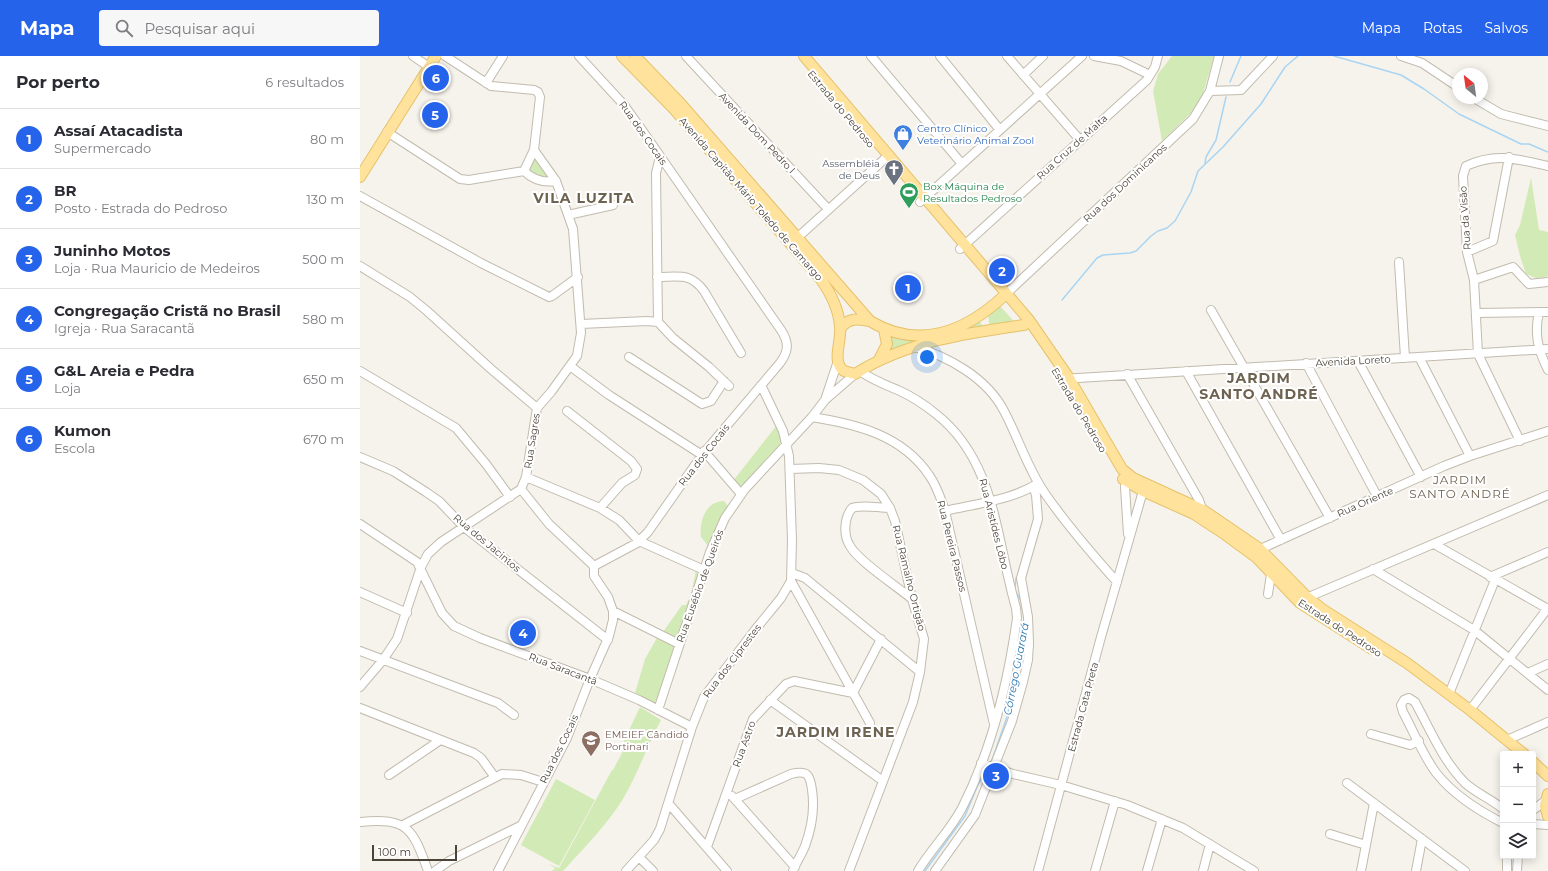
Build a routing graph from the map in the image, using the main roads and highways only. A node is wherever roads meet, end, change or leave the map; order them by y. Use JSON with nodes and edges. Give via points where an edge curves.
{"nodes":[{"id":1,"x":436,"y":56,"type":"edge"},
{"id":2,"x":622,"y":56,"type":"edge"},
{"id":3,"x":635,"y":56,"type":"edge"},
{"id":4,"x":796,"y":56,"type":"edge"},
{"id":5,"x":804,"y":56,"type":"edge"},
{"id":6,"x":887,"y":158,"type":"junction"},
{"id":7,"x":360,"y":177,"type":"edge"},
{"id":8,"x":1004,"y":296,"type":"junction"},
{"id":9,"x":986,"y":312,"type":"junction"},
{"id":10,"x":870,"y":321,"type":"junction"},
{"id":11,"x":1026,"y":322,"type":"junction"},
{"id":12,"x":840,"y":328,"type":"junction"},
{"id":13,"x":884,"y":329,"type":"junction"},
{"id":14,"x":990,"y":329,"type":"junction"},
{"id":15,"x":879,"y":360,"type":"junction"},
{"id":16,"x":857,"y":373,"type":"joint"},
{"id":17,"x":1256,"y":551,"type":"junction"},
{"id":18,"x":1303,"y":600,"type":"junction"},
{"id":19,"x":1520,"y":751,"type":"edge"},
{"id":20,"x":1536,"y":765,"type":"edge"},
{"id":21,"x":1547,"y":777,"type":"edge"},
{"id":22,"x":1547,"y":797,"type":"edge"},
{"id":23,"x":1548,"y":816,"type":"edge"}],
"edges":[{"from":1,"to":7,"type":"main road"},
{"from":2,"to":12,"type":"main road","name":"Avenida Capitão Mário Toledo de Camargo","via":[[674,109],[817,274],[831,296]]},
{"from":3,"to":10,"type":"main road","name":"Avenida Capitão Mário Toledo de Camargo"},
{"from":4,"to":6,"type":"main road","name":"Estrada do Pedroso"},
{"from":5,"to":6,"type":"main road","name":"Estrada do Pedroso"},
{"from":6,"to":8,"type":"main road","name":"Estrada do Pedroso"},
{"from":8,"to":9,"type":"main road"},
{"from":8,"to":11,"type":"main road","name":"Estrada do Pedroso"},
{"from":9,"to":13,"type":"main road","via":[[966,325],[932,335],[910,336]]},
{"from":9,"to":14,"type":"main road","via":[[985,319]]},
{"from":10,"to":12,"type":"main road","via":[[852,319]]},
{"from":10,"to":13,"type":"main road","name":"Avenida Capitão Mário Toledo de Camargo"},
{"from":11,"to":14,"type":"main road","name":"Rua Eusébio de Queirós"},
{"from":11,"to":17,"type":"main road","name":"Estrada do Pedroso","via":[[1066,378],[1129,480],[1202,515]]},
{"from":12,"to":16,"type":"main road","name":"Avenida Capitão Mário Toledo de Camargo","via":[[838,362],[844,372]]},
{"from":13,"to":15,"type":"main road","via":[[887,344]]},
{"from":14,"to":15,"type":"main road","name":"Rua Eusébio de Queirós","via":[[914,347]]},
{"from":15,"to":16,"type":"main road","name":"Rua Eusébio de Queirós"},
{"from":17,"to":18,"type":"main road","name":"Estrada do Pedroso"},
{"from":17,"to":18,"type":"main road","name":"Estrada do Pedroso","via":[[1271,574]]},
{"from":18,"to":19,"type":"main road","name":"Estrada do Pedroso","via":[[1322,609],[1449,694]]},
{"from":20,"to":21,"type":"main road"},
{"from":22,"to":23,"type":"main road"}]}
